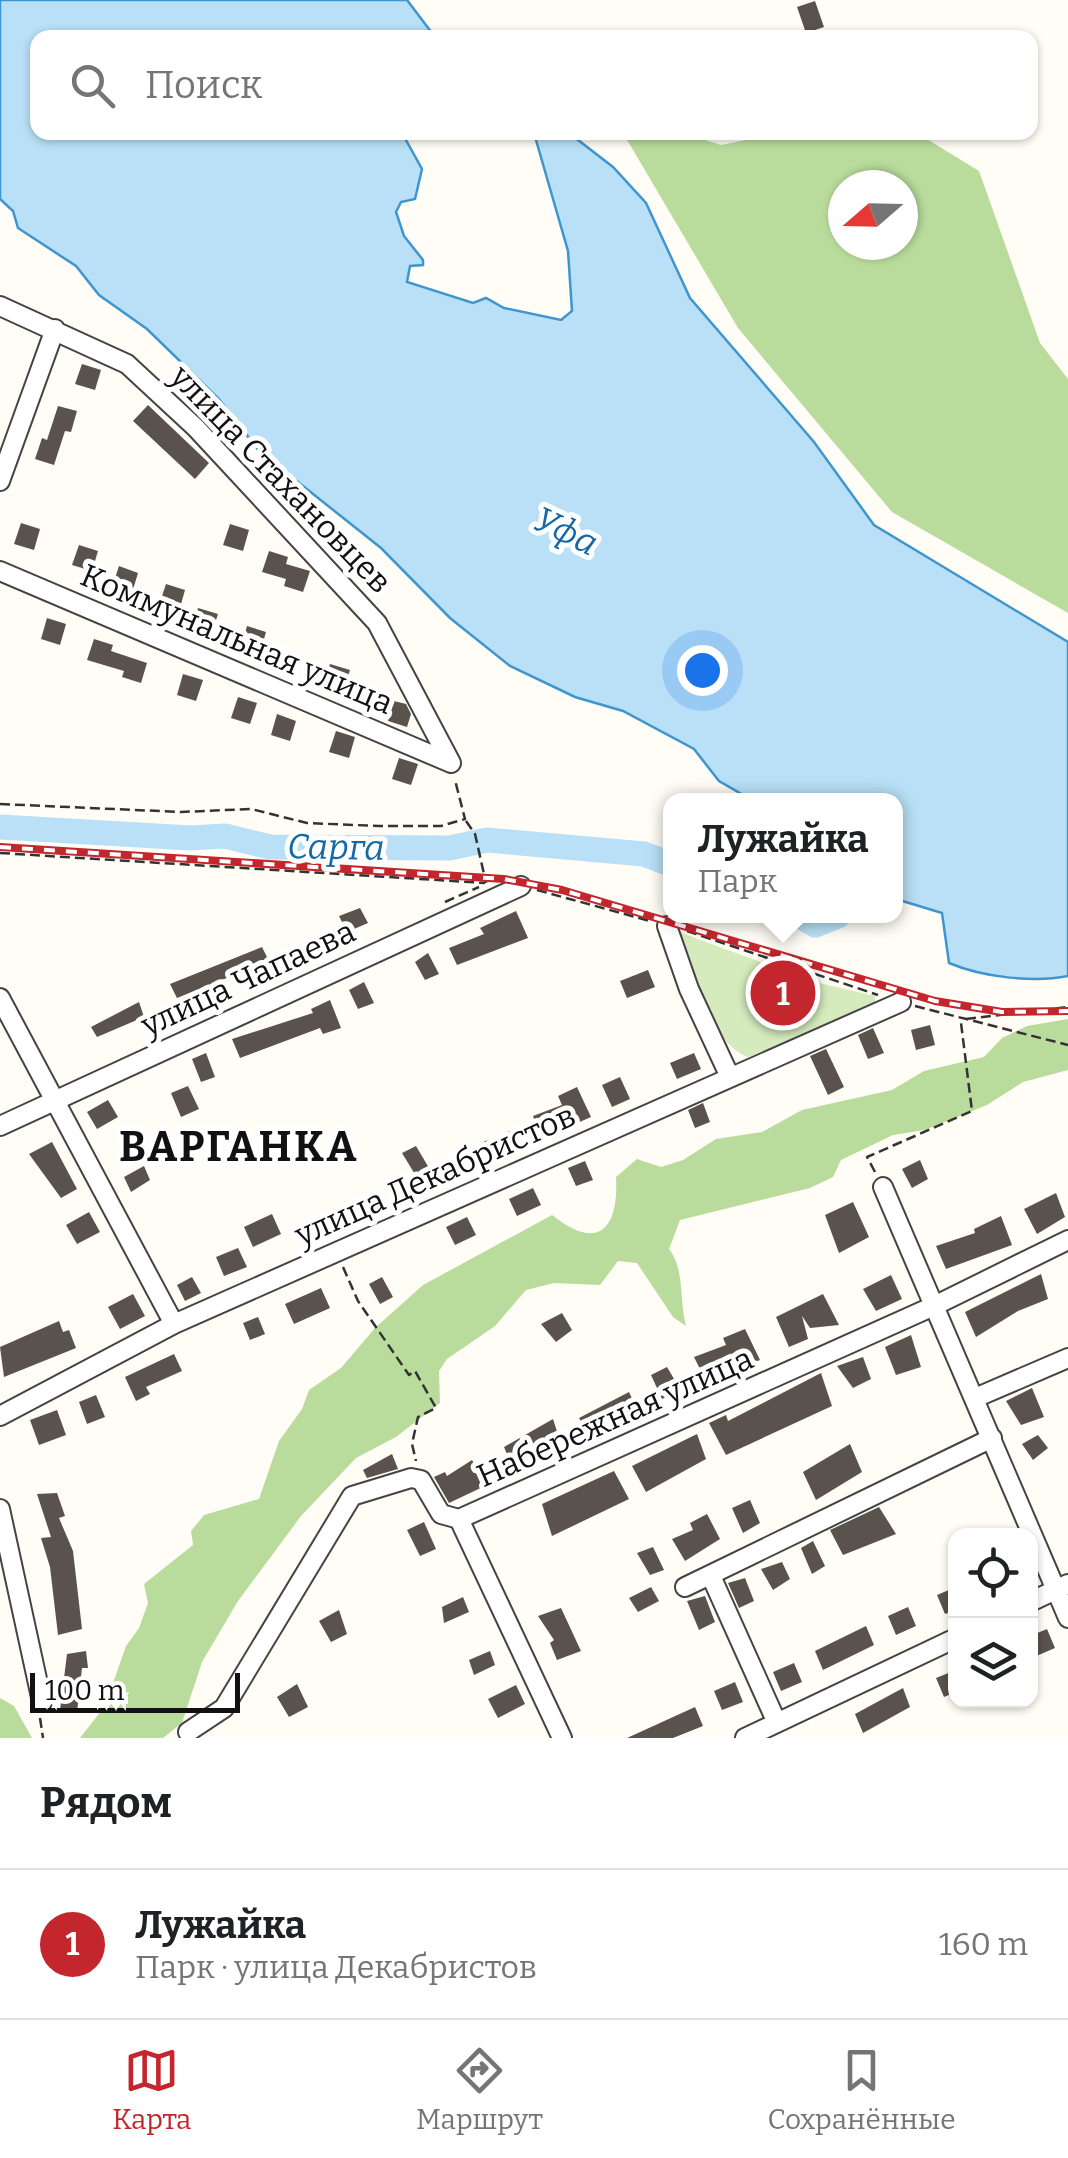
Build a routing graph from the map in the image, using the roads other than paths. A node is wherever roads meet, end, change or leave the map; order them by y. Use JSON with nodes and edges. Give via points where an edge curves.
{"nodes":[{"id":1,"x":0,"y":306,"type":"edge"},
{"id":2,"x":55,"y":329,"type":"junction"},
{"id":3,"x":0,"y":481,"type":"edge"},
{"id":4,"x":0,"y":570,"type":"edge"},
{"id":5,"x":451,"y":763,"type":"joint"},
{"id":6,"x":521,"y":886,"type":"road end"},
{"id":7,"x":667,"y":926,"type":"road end"},
{"id":8,"x":0,"y":998,"type":"edge"},
{"id":9,"x":901,"y":1002,"type":"road end"},
{"id":10,"x":730,"y":1076,"type":"junction"},
{"id":11,"x":54,"y":1101,"type":"junction"},
{"id":12,"x":0,"y":1126,"type":"edge"},
{"id":13,"x":883,"y":1187,"type":"road end"},
{"id":14,"x":1068,"y":1240,"type":"edge"},
{"id":15,"x":936,"y":1305,"type":"junction"},
{"id":16,"x":174,"y":1324,"type":"junction"},
{"id":17,"x":1068,"y":1358,"type":"edge"},
{"id":18,"x":975,"y":1398,"type":"junction"},
{"id":19,"x":0,"y":1416,"type":"edge"},
{"id":20,"x":992,"y":1438,"type":"junction"},
{"id":21,"x":0,"y":1509,"type":"edge"},
{"id":22,"x":459,"y":1519,"type":"junction"},
{"id":23,"x":711,"y":1576,"type":"junction"},
{"id":24,"x":686,"y":1586,"type":"dead end"},
{"id":25,"x":1062,"y":1587,"type":"edge"},
{"id":26,"x":1038,"y":1598,"type":"edge"},
{"id":27,"x":1068,"y":1618,"type":"edge"},
{"id":28,"x":948,"y":1642,"type":"edge"},
{"id":29,"x":42,"y":1702,"type":"road end"},
{"id":30,"x":777,"y":1723,"type":"junction"},
{"id":31,"x":188,"y":1732,"type":"dead end"},
{"id":32,"x":562,"y":1738,"type":"edge"},
{"id":33,"x":745,"y":1738,"type":"edge"}],
"edges":[{"from":1,"to":2,"type":"street","name":"улица Стахановцев"},
{"from":2,"to":3,"type":"street"},
{"from":2,"to":5,"type":"street","name":"улица Стахановцев","via":[[127,364],[169,402],[377,624]]},
{"from":4,"to":5,"type":"street","name":"Коммунальная улица"},
{"from":6,"to":11,"type":"street","name":"улица Чапаева"},
{"from":7,"to":10,"type":"street","via":[[688,989]]},
{"from":8,"to":11,"type":"street"},
{"from":9,"to":10,"type":"street","name":"улица Декабристов"},
{"from":10,"to":16,"type":"street","name":"улица Декабристов"},
{"from":11,"to":12,"type":"street","name":"улица Чапаева"},
{"from":11,"to":16,"type":"street"},
{"from":13,"to":15,"type":"street"},
{"from":14,"to":15,"type":"street","name":"Набережная улица"},
{"from":15,"to":18,"type":"street"},
{"from":15,"to":22,"type":"street","name":"Набережная улица"},
{"from":16,"to":19,"type":"street","name":"улица Декабристов"},
{"from":17,"to":18,"type":"street"},
{"from":18,"to":20,"type":"street"},
{"from":20,"to":23,"type":"street"},
{"from":20,"to":25,"type":"street"},
{"from":21,"to":29,"type":"street"},
{"from":22,"to":31,"type":"street","name":"Набережная улица","via":[[441,1514],[422,1480],[352,1496],[224,1708]]},
{"from":22,"to":32,"type":"street"},
{"from":23,"to":24,"type":"street"},
{"from":23,"to":30,"type":"street"},
{"from":25,"to":26,"type":"street"},
{"from":25,"to":27,"type":"street"},
{"from":28,"to":30,"type":"street"},
{"from":30,"to":33,"type":"street"}]}
